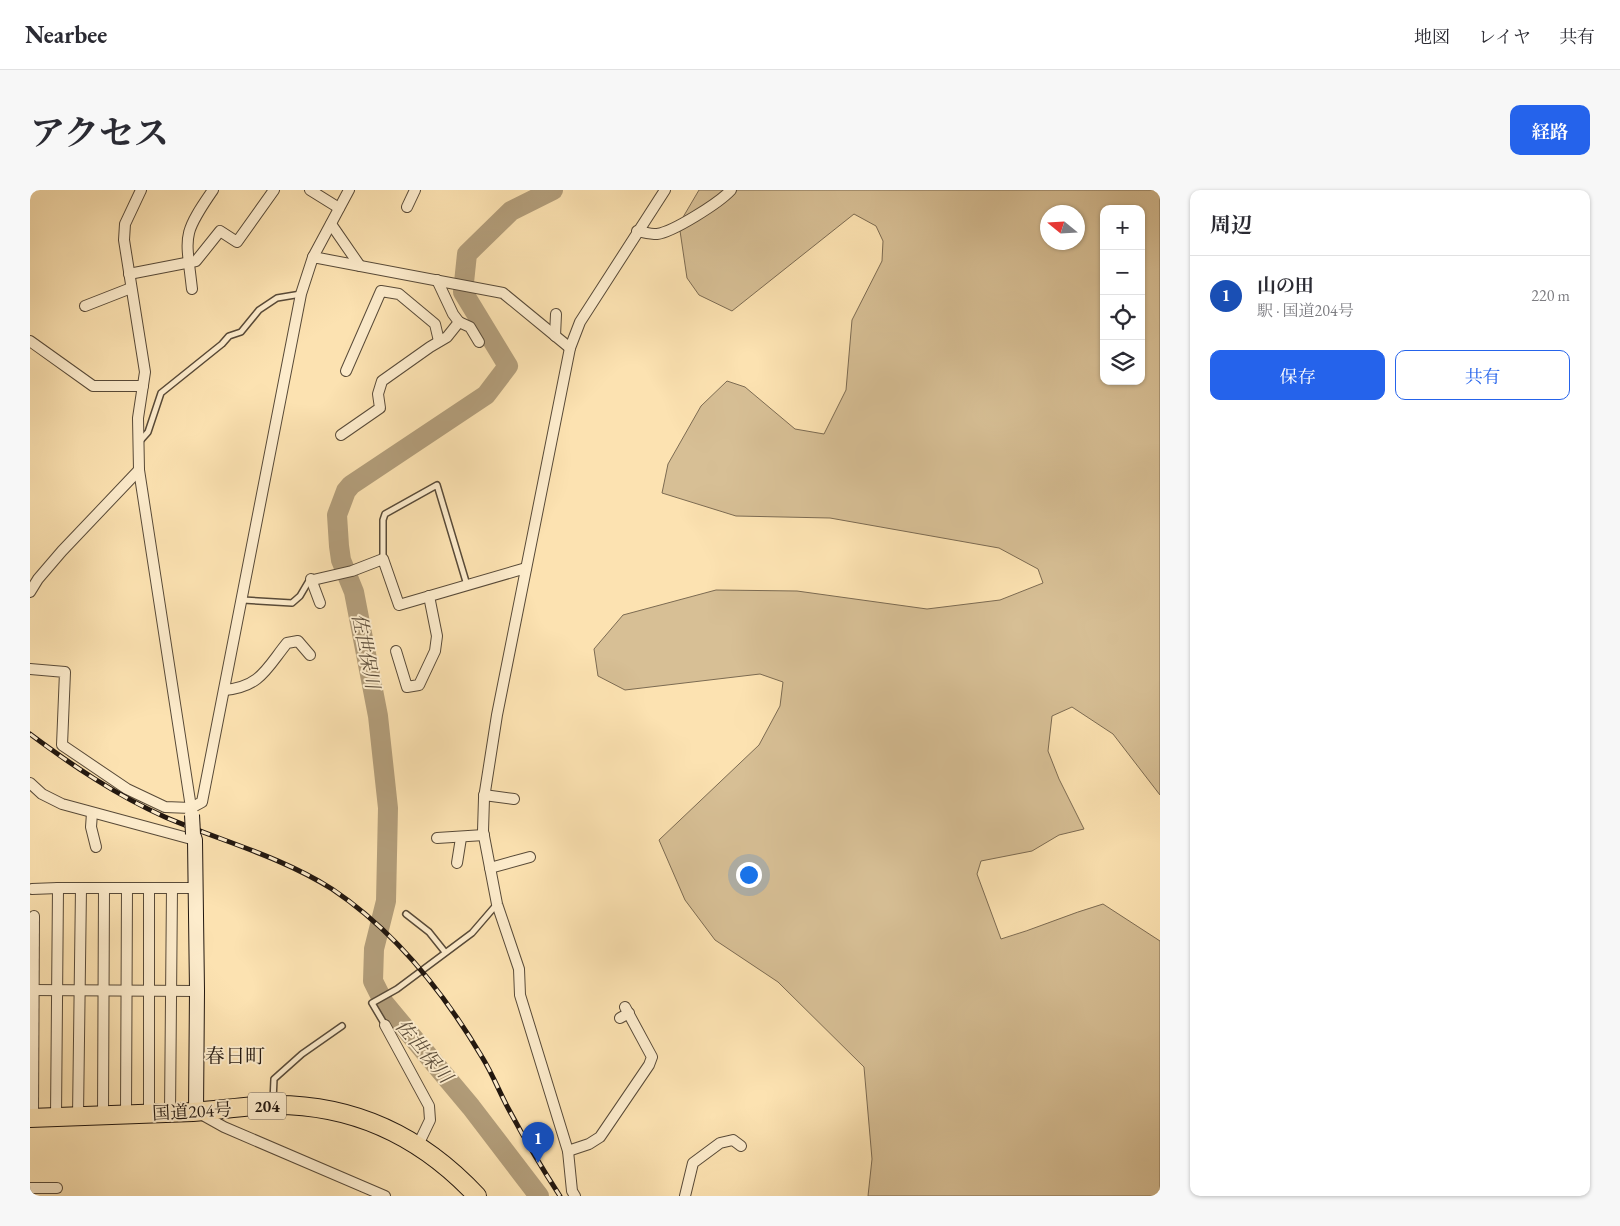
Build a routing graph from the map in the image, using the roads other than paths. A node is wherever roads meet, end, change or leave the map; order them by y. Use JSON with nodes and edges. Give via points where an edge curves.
{"nodes":[{"id":1,"x":141,"y":190,"type":"edge"},
{"id":2,"x":213,"y":190,"type":"edge"},
{"id":3,"x":274,"y":190,"type":"edge"},
{"id":4,"x":310,"y":190,"type":"edge"},
{"id":5,"x":349,"y":190,"type":"edge"},
{"id":6,"x":415,"y":190,"type":"edge"},
{"id":7,"x":665,"y":190,"type":"edge"},
{"id":8,"x":731,"y":190,"type":"edge"},
{"id":9,"x":408,"y":207,"type":"dead end"},
{"id":10,"x":338,"y":208,"type":"junction"},
{"id":11,"x":331,"y":224,"type":"junction"},
{"id":12,"x":637,"y":231,"type":"junction"},
{"id":13,"x":313,"y":257,"type":"junction"},
{"id":14,"x":189,"y":264,"type":"junction"},
{"id":15,"x":360,"y":266,"type":"junction"},
{"id":16,"x":129,"y":274,"type":"junction"},
{"id":17,"x":437,"y":280,"type":"junction"},
{"id":18,"x":131,"y":288,"type":"junction"},
{"id":19,"x":192,"y":289,"type":"dead end"},
{"id":20,"x":302,"y":294,"type":"junction"},
{"id":21,"x":85,"y":306,"type":"dead end"},
{"id":22,"x":556,"y":314,"type":"dead end"},
{"id":23,"x":459,"y":322,"type":"junction"},
{"id":24,"x":555,"y":336,"type":"junction"},
{"id":25,"x":440,"y":341,"type":"junction"},
{"id":26,"x":30,"y":342,"type":"edge"},
{"id":27,"x":479,"y":342,"type":"dead end"},
{"id":28,"x":570,"y":348,"type":"junction"},
{"id":29,"x":346,"y":371,"type":"dead end"},
{"id":30,"x":143,"y":386,"type":"junction"},
{"id":31,"x":341,"y":435,"type":"dead end"},
{"id":32,"x":138,"y":444,"type":"junction"},
{"id":33,"x":140,"y":470,"type":"junction"},
{"id":34,"x":383,"y":559,"type":"junction"},
{"id":35,"x":526,"y":568,"type":"junction"},
{"id":36,"x":312,"y":580,"type":"junction"},
{"id":37,"x":467,"y":585,"type":"junction"},
{"id":38,"x":30,"y":591,"type":"edge"},
{"id":39,"x":429,"y":596,"type":"junction"},
{"id":40,"x":243,"y":600,"type":"junction"},
{"id":41,"x":320,"y":603,"type":"dead end"},
{"id":42,"x":396,"y":651,"type":"dead end"},
{"id":43,"x":310,"y":655,"type":"dead end"},
{"id":44,"x":30,"y":669,"type":"edge"},
{"id":45,"x":225,"y":690,"type":"junction"},
{"id":46,"x":30,"y":783,"type":"edge"},
{"id":47,"x":484,"y":795,"type":"junction"},
{"id":48,"x":514,"y":799,"type":"dead end"},
{"id":49,"x":192,"y":811,"type":"junction"},
{"id":50,"x":92,"y":812,"type":"junction"},
{"id":51,"x":484,"y":835,"type":"junction"},
{"id":52,"x":194,"y":837,"type":"junction"},
{"id":53,"x":437,"y":838,"type":"dead end"},
{"id":54,"x":461,"y":838,"type":"junction"},
{"id":55,"x":96,"y":847,"type":"dead end"},
{"id":56,"x":525,"y":855,"type":"dead end"},
{"id":57,"x":457,"y":863,"type":"dead end"},
{"id":58,"x":490,"y":868,"type":"junction"},
{"id":59,"x":58,"y":888,"type":"junction"},
{"id":60,"x":81,"y":888,"type":"junction"},
{"id":61,"x":104,"y":888,"type":"junction"},
{"id":62,"x":127,"y":888,"type":"junction"},
{"id":63,"x":149,"y":888,"type":"junction"},
{"id":64,"x":172,"y":888,"type":"junction"},
{"id":65,"x":196,"y":888,"type":"junction"},
{"id":66,"x":32,"y":889,"type":"dead end"},
{"id":67,"x":497,"y":904,"type":"junction"},
{"id":68,"x":406,"y":914,"type":"dead end"},
{"id":69,"x":34,"y":916,"type":"dead end"},
{"id":70,"x":446,"y":952,"type":"junction"},
{"id":71,"x":32,"y":990,"type":"edge"},
{"id":72,"x":57,"y":990,"type":"junction"},
{"id":73,"x":80,"y":990,"type":"junction"},
{"id":74,"x":103,"y":990,"type":"junction"},
{"id":75,"x":127,"y":990,"type":"junction"},
{"id":76,"x":171,"y":990,"type":"junction"},
{"id":77,"x":148,"y":991,"type":"junction"},
{"id":78,"x":197,"y":991,"type":"junction"},
{"id":79,"x":625,"y":1013,"type":"dead end"},
{"id":80,"x":385,"y":1025,"type":"joint"},
{"id":81,"x":342,"y":1026,"type":"dead end"},
{"id":82,"x":273,"y":1106,"type":"junction"},
{"id":83,"x":196,"y":1111,"type":"junction"},
{"id":84,"x":170,"y":1112,"type":"junction"},
{"id":85,"x":149,"y":1113,"type":"junction"},
{"id":86,"x":126,"y":1114,"type":"junction"},
{"id":87,"x":102,"y":1115,"type":"junction"},
{"id":88,"x":78,"y":1116,"type":"junction"},
{"id":89,"x":56,"y":1117,"type":"junction"},
{"id":90,"x":32,"y":1118,"type":"edge"},
{"id":91,"x":418,"y":1145,"type":"junction"},
{"id":92,"x":741,"y":1146,"type":"dead end"},
{"id":93,"x":568,"y":1151,"type":"junction"},
{"id":94,"x":30,"y":1188,"type":"edge"},
{"id":95,"x":57,"y":1188,"type":"dead end"},
{"id":96,"x":385,"y":1196,"type":"edge"},
{"id":97,"x":477,"y":1196,"type":"edge"},
{"id":98,"x":575,"y":1196,"type":"edge"},
{"id":99,"x":686,"y":1196,"type":"edge"}],
"edges":[{"from":1,"to":16,"type":"street","via":[[124,224]]},
{"from":2,"to":14,"type":"street","via":[[189,229],[186,240]]},
{"from":3,"to":14,"type":"street","via":[[237,242],[220,230],[196,262]]},
{"from":4,"to":10,"type":"street"},
{"from":5,"to":10,"type":"street"},
{"from":6,"to":9,"type":"street"},
{"from":7,"to":12,"type":"street"},
{"from":8,"to":12,"type":"street","via":[[705,211],[658,234]]},
{"from":10,"to":11,"type":"street"},
{"from":11,"to":13,"type":"street"},
{"from":11,"to":15,"type":"street"},
{"from":12,"to":28,"type":"street","via":[[580,322]]},
{"from":13,"to":15,"type":"street"},
{"from":13,"to":20,"type":"street"},
{"from":14,"to":16,"type":"street"},
{"from":14,"to":19,"type":"street"},
{"from":15,"to":17,"type":"street"},
{"from":16,"to":18,"type":"street"},
{"from":17,"to":23,"type":"street"},
{"from":17,"to":24,"type":"street","via":[[503,293]]},
{"from":18,"to":21,"type":"street"},
{"from":18,"to":30,"type":"street","via":[[144,372]]},
{"from":20,"to":32,"type":"lane","via":[[277,298],[259,310],[241,332],[229,336],[161,393],[148,432]]},
{"from":20,"to":40,"type":"street"},
{"from":22,"to":24,"type":"street"},
{"from":23,"to":25,"type":"street"},
{"from":23,"to":27,"type":"street","via":[[470,327]]},
{"from":24,"to":28,"type":"street"},
{"from":25,"to":29,"type":"street","via":[[435,324],[399,294],[381,291]]},
{"from":25,"to":31,"type":"street","via":[[382,382],[378,394],[380,408]]},
{"from":26,"to":30,"type":"street","via":[[93,386]]},
{"from":28,"to":35,"type":"street"},
{"from":30,"to":32,"type":"street"},
{"from":32,"to":33,"type":"street"},
{"from":33,"to":38,"type":"street","via":[[62,551]]},
{"from":33,"to":49,"type":"street"},
{"from":34,"to":36,"type":"street","via":[[352,571]]},
{"from":34,"to":37,"type":"lane","via":[[385,514],[437,485]]},
{"from":34,"to":39,"type":"street","via":[[398,605]]},
{"from":35,"to":37,"type":"street"},
{"from":35,"to":47,"type":"street"},
{"from":36,"to":40,"type":"lane","via":[[309,579],[292,603]]},
{"from":36,"to":41,"type":"street"},
{"from":37,"to":39,"type":"street"},
{"from":39,"to":42,"type":"street","via":[[437,636],[436,651],[419,685],[407,687]]},
{"from":40,"to":45,"type":"street"},
{"from":43,"to":45,"type":"street","via":[[298,641],[287,643],[250,686]]},
{"from":44,"to":49,"type":"street","via":[[65,672],[62,745],[128,789],[157,804]]},
{"from":45,"to":49,"type":"street","via":[[202,802]]},
{"from":46,"to":50,"type":"street","via":[[42,794],[62,804]]},
{"from":47,"to":48,"type":"street"},
{"from":47,"to":51,"type":"street"},
{"from":49,"to":52,"type":"street","bridge":true},
{"from":50,"to":52,"type":"street"},
{"from":50,"to":55,"type":"street","via":[[91,827]]},
{"from":51,"to":54,"type":"street"},
{"from":51,"to":58,"type":"street"},
{"from":52,"to":65,"type":"street"},
{"from":53,"to":54,"type":"street"},
{"from":54,"to":57,"type":"street"},
{"from":56,"to":58,"type":"street"},
{"from":58,"to":67,"type":"street"},
{"from":59,"to":60,"type":"street"},
{"from":59,"to":66,"type":"street"},
{"from":59,"to":72,"type":"street"},
{"from":60,"to":61,"type":"street"},
{"from":60,"to":73,"type":"street"},
{"from":61,"to":62,"type":"street"},
{"from":61,"to":74,"type":"street"},
{"from":62,"to":63,"type":"street"},
{"from":62,"to":75,"type":"street"},
{"from":63,"to":64,"type":"street"},
{"from":63,"to":77,"type":"street"},
{"from":64,"to":65,"type":"street"},
{"from":64,"to":76,"type":"street"},
{"from":65,"to":78,"type":"street"},
{"from":67,"to":70,"type":"lane","via":[[472,933]]},
{"from":67,"to":93,"type":"street","via":[[519,968],[520,995]]},
{"from":68,"to":70,"type":"lane"},
{"from":69,"to":71,"type":"street"},
{"from":70,"to":80,"type":"lane","via":[[397,989],[372,1003]]},
{"from":71,"to":72,"type":"street"},
{"from":71,"to":90,"type":"street"},
{"from":72,"to":73,"type":"street"},
{"from":72,"to":89,"type":"street"},
{"from":73,"to":74,"type":"street"},
{"from":73,"to":88,"type":"street"},
{"from":74,"to":75,"type":"street"},
{"from":74,"to":87,"type":"street"},
{"from":75,"to":77,"type":"street"},
{"from":75,"to":86,"type":"street"},
{"from":76,"to":77,"type":"street"},
{"from":76,"to":78,"type":"street"},
{"from":76,"to":84,"type":"street"},
{"from":77,"to":85,"type":"street"},
{"from":78,"to":83,"type":"street"},
{"from":79,"to":93,"type":"street","via":[[652,1057],[650,1065],[644,1069],[600,1137]]},
{"from":80,"to":91,"type":"street","via":[[430,1106],[430,1120]]},
{"from":81,"to":82,"type":"lane","via":[[302,1054],[274,1079]]},
{"from":82,"to":83,"type":"highway","name":"国道204号","number":"204"},
{"from":82,"to":91,"type":"highway","name":"国道204号","number":"204","via":[[314,1108],[362,1117]]},
{"from":83,"to":84,"type":"highway","name":"国道204号","number":"204"},
{"from":83,"to":96,"type":"street","via":[[224,1127]]},
{"from":84,"to":85,"type":"highway","name":"国道204号","number":"204"},
{"from":85,"to":86,"type":"highway","name":"国道204号","number":"204"},
{"from":86,"to":87,"type":"highway","name":"国道204号","number":"204"},
{"from":87,"to":88,"type":"highway","name":"国道204号","number":"204"},
{"from":88,"to":89,"type":"highway","name":"国道204号","number":"204"},
{"from":89,"to":90,"type":"highway","name":"国道204号","number":"204"},
{"from":91,"to":97,"type":"highway","name":"国道204号","number":"204","via":[[458,1176]]},
{"from":92,"to":99,"type":"street","via":[[733,1140],[720,1142],[693,1163]]},
{"from":93,"to":98,"type":"street"},
{"from":94,"to":95,"type":"street"}]}
